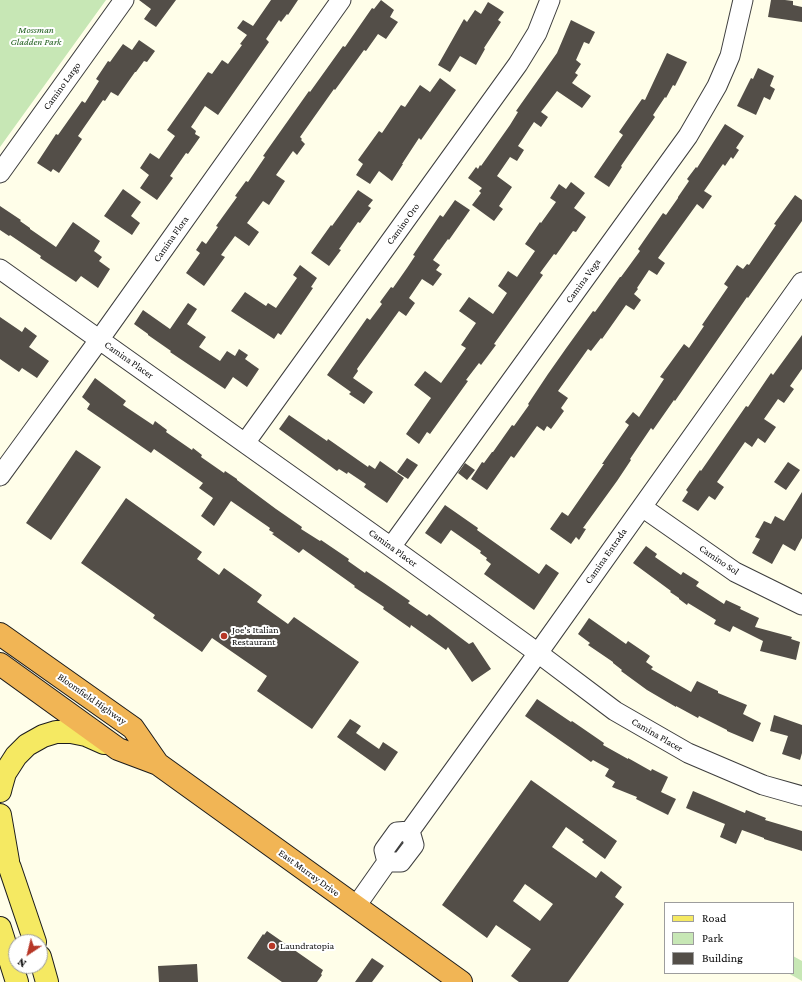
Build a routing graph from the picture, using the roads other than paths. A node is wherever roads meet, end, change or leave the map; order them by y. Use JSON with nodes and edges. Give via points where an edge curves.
{"nodes":[{"id":1,"x":124,"y":0,"type":"edge"},
{"id":2,"x":341,"y":0,"type":"edge"},
{"id":3,"x":550,"y":0,"type":"edge"},
{"id":4,"x":743,"y":0,"type":"edge"},
{"id":5,"x":0,"y":173,"type":"edge"},
{"id":6,"x":0,"y":270,"type":"edge"},
{"id":7,"x":802,"y":282,"type":"edge"},
{"id":8,"x":99,"y":340,"type":"junction"},
{"id":9,"x":245,"y":443,"type":"junction"},
{"id":10,"x":0,"y":476,"type":"edge"},
{"id":11,"x":642,"y":507,"type":"junction"},
{"id":12,"x":391,"y":546,"type":"junction"},
{"id":13,"x":802,"y":605,"type":"edge"},
{"id":14,"x":0,"y":634,"type":"edge"},
{"id":15,"x":538,"y":653,"type":"junction"},
{"id":16,"x":0,"y":664,"type":"edge"},
{"id":17,"x":118,"y":749,"type":"junction"},
{"id":18,"x":158,"y":764,"type":"junction"},
{"id":19,"x":0,"y":791,"type":"edge"},
{"id":20,"x":802,"y":796,"type":"edge"},
{"id":21,"x":0,"y":816,"type":"edge"},
{"id":22,"x":0,"y":847,"type":"edge"},
{"id":23,"x":10,"y":868,"type":"junction"},
{"id":24,"x":356,"y":906,"type":"junction"},
{"id":25,"x":0,"y":928,"type":"edge"},
{"id":26,"x":32,"y":934,"type":"edge"},
{"id":27,"x":17,"y":982,"type":"edge"},
{"id":28,"x":461,"y":982,"type":"edge"}],
"edges":[{"from":1,"to":5,"type":"street","name":"Camino Largo"},
{"from":2,"to":8,"type":"street","name":"Camina Flora"},
{"from":3,"to":9,"type":"street","name":"Camino Oro","via":[[537,33],[518,64]]},
{"from":4,"to":12,"type":"street","name":"Camina Vega","via":[[730,56],[717,86],[688,136]]},
{"from":6,"to":8,"type":"street","name":"Camina Placer"},
{"from":7,"to":11,"type":"street","name":"Camina Entrada"},
{"from":8,"to":9,"type":"street","name":"Camina Placer"},
{"from":8,"to":10,"type":"street","name":"Camina Flora"},
{"from":9,"to":12,"type":"street","name":"Camina Placer"},
{"from":11,"to":13,"type":"street","name":"Camino Sol","via":[[735,572]]},
{"from":11,"to":15,"type":"street","name":"Camina Entrada"},
{"from":12,"to":15,"type":"street","name":"Camina Placer"},
{"from":14,"to":18,"type":"highway","name":"Bloomfield Highway","via":[[132,728]]},
{"from":15,"to":20,"type":"street","name":"Camina Placer","via":[[615,711],[688,753],[763,785]]},
{"from":15,"to":24,"type":"street","name":"Camina Entrada","via":[[410,831],[397,832],[384,850],[387,862]]},
{"from":16,"to":17,"type":"highway"},
{"from":17,"to":18,"type":"highway"},
{"from":17,"to":19,"type":"main road","via":[[86,735],[71,732],[56,732],[43,736],[27,745],[16,756],[6,773]]},
{"from":18,"to":24,"type":"highway","name":"East Murray Drive"},
{"from":21,"to":23,"type":"main road"},
{"from":22,"to":23,"type":"main road"},
{"from":23,"to":26,"type":"main road"},
{"from":24,"to":28,"type":"highway","name":"East Murray Drive"},
{"from":25,"to":27,"type":"main road"}]}
